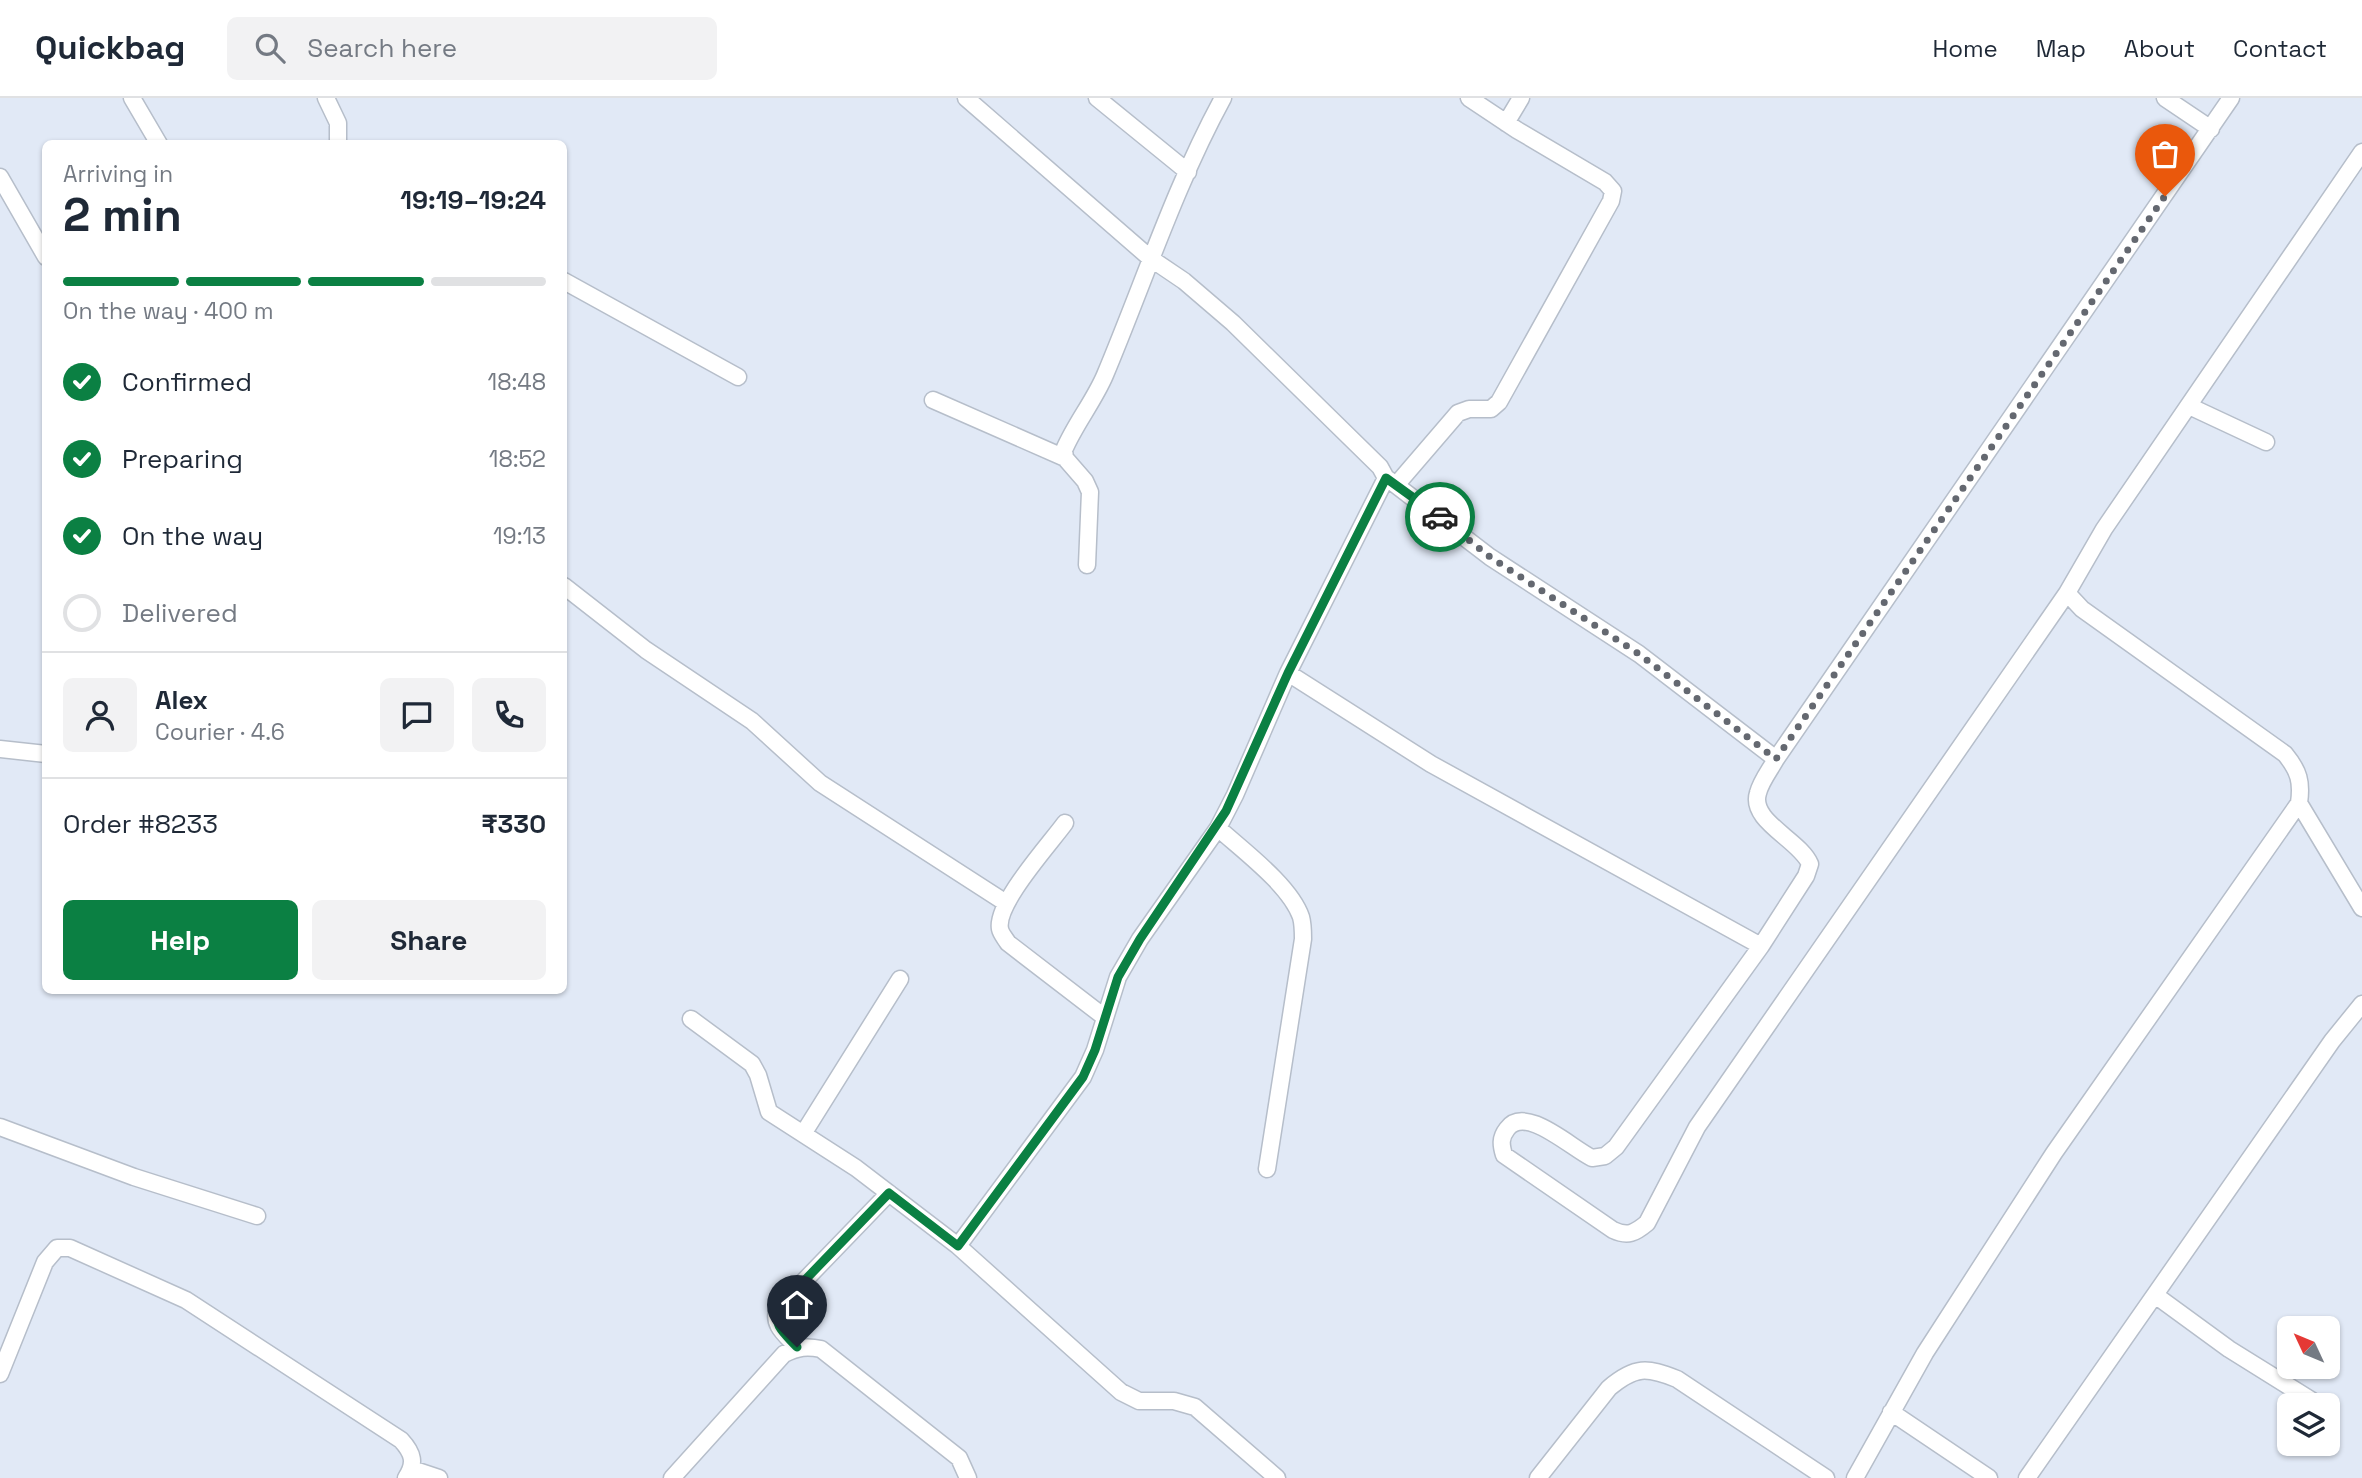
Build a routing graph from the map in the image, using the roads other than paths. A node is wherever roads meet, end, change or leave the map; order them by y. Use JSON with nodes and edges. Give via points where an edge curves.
{"nodes":[{"id":1,"x":132,"y":98,"type":"edge"},
{"id":2,"x":326,"y":98,"type":"edge"},
{"id":3,"x":966,"y":98,"type":"edge"},
{"id":4,"x":1097,"y":98,"type":"edge"},
{"id":5,"x":1223,"y":98,"type":"edge"},
{"id":6,"x":1469,"y":98,"type":"edge"},
{"id":7,"x":1521,"y":98,"type":"edge"},
{"id":8,"x":2165,"y":98,"type":"edge"},
{"id":9,"x":2231,"y":98,"type":"edge"},
{"id":10,"x":1506,"y":123,"type":"junction"},
{"id":11,"x":2211,"y":129,"type":"junction"},
{"id":12,"x":157,"y":140,"type":"edge"},
{"id":13,"x":338,"y":140,"type":"edge"},
{"id":14,"x":2362,"y":152,"type":"edge"},
{"id":15,"x":1188,"y":172,"type":"junction"},
{"id":16,"x":0,"y":177,"type":"edge"},
{"id":17,"x":42,"y":250,"type":"edge"},
{"id":18,"x":1150,"y":258,"type":"junction"},
{"id":19,"x":567,"y":283,"type":"edge"},
{"id":20,"x":738,"y":377,"type":"dead end"},
{"id":21,"x":933,"y":400,"type":"dead end"},
{"id":22,"x":2189,"y":406,"type":"junction"},
{"id":23,"x":2266,"y":442,"type":"dead end"},
{"id":24,"x":1065,"y":458,"type":"junction"},
{"id":25,"x":1391,"y":481,"type":"junction"},
{"id":26,"x":1087,"y":565,"type":"dead end"},
{"id":27,"x":567,"y":588,"type":"edge"},
{"id":28,"x":2067,"y":593,"type":"junction"},
{"id":29,"x":1288,"y":673,"type":"junction"},
{"id":30,"x":0,"y":749,"type":"edge"},
{"id":31,"x":42,"y":754,"type":"edge"},
{"id":32,"x":1776,"y":759,"type":"junction"},
{"id":33,"x":2299,"y":803,"type":"junction"},
{"id":34,"x":1065,"y":823,"type":"dead end"},
{"id":35,"x":1217,"y":828,"type":"junction"},
{"id":36,"x":1006,"y":903,"type":"junction"},
{"id":37,"x":2362,"y":908,"type":"edge"},
{"id":38,"x":1761,"y":946,"type":"junction"},
{"id":39,"x":900,"y":979,"type":"dead end"},
{"id":40,"x":2362,"y":1004,"type":"edge"},
{"id":41,"x":1103,"y":1016,"type":"junction"},
{"id":42,"x":691,"y":1019,"type":"dead end"},
{"id":43,"x":0,"y":1127,"type":"edge"},
{"id":44,"x":803,"y":1134,"type":"junction"},
{"id":45,"x":1267,"y":1169,"type":"dead end"},
{"id":46,"x":889,"y":1193,"type":"junction"},
{"id":47,"x":257,"y":1216,"type":"dead end"},
{"id":48,"x":958,"y":1246,"type":"junction"},
{"id":49,"x":2155,"y":1295,"type":"junction"},
{"id":50,"x":797,"y":1347,"type":"junction"},
{"id":51,"x":0,"y":1374,"type":"edge"},
{"id":52,"x":2300,"y":1393,"type":"edge"},
{"id":53,"x":1891,"y":1412,"type":"junction"},
{"id":54,"x":409,"y":1473,"type":"edge"},
{"id":55,"x":439,"y":1478,"type":"edge"},
{"id":56,"x":672,"y":1478,"type":"edge"},
{"id":57,"x":968,"y":1478,"type":"edge"},
{"id":58,"x":1277,"y":1478,"type":"edge"},
{"id":59,"x":1538,"y":1478,"type":"edge"},
{"id":60,"x":1826,"y":1478,"type":"edge"},
{"id":61,"x":1855,"y":1478,"type":"edge"},
{"id":62,"x":1989,"y":1478,"type":"edge"},
{"id":63,"x":2027,"y":1478,"type":"edge"}],
"edges":[{"from":1,"to":12,"type":"street"},
{"from":2,"to":13,"type":"street","via":[[338,123]]},
{"from":3,"to":18,"type":"street"},
{"from":4,"to":15,"type":"street"},
{"from":5,"to":15,"type":"street"},
{"from":6,"to":10,"type":"street"},
{"from":7,"to":10,"type":"street"},
{"from":8,"to":11,"type":"street"},
{"from":9,"to":11,"type":"street"},
{"from":10,"to":25,"type":"street","via":[[1605,182],[1613,191],[1611,201],[1496,406],[1458,413]]},
{"from":11,"to":32,"type":"street"},
{"from":14,"to":22,"type":"street"},
{"from":15,"to":18,"type":"street"},
{"from":16,"to":17,"type":"street"},
{"from":18,"to":24,"type":"street","via":[[1104,377],[1069,439]]},
{"from":18,"to":25,"type":"street","via":[[1233,323]]},
{"from":19,"to":20,"type":"street"},
{"from":21,"to":24,"type":"street"},
{"from":22,"to":23,"type":"street"},
{"from":22,"to":28,"type":"street","via":[[2104,529]]},
{"from":24,"to":26,"type":"street","via":[[1090,492]]},
{"from":25,"to":29,"type":"street"},
{"from":25,"to":32,"type":"street","via":[[1490,557],[1639,654]]},
{"from":27,"to":36,"type":"street","via":[[646,650],[752,721],[820,783]]},
{"from":28,"to":33,"type":"street","via":[[2082,610],[2285,754],[2302,781]]},
{"from":28,"to":38,"type":"street","via":[[1697,1127],[1647,1223],[1623,1235],[1504,1155],[1500,1144],[1505,1130],[1524,1120],[1592,1158],[1605,1156]]},
{"from":29,"to":35,"type":"street"},
{"from":29,"to":38,"type":"street","via":[[1431,764]]},
{"from":30,"to":31,"type":"street"},
{"from":32,"to":38,"type":"street","via":[[1756,805],[1763,818],[1805,853],[1810,864]]},
{"from":33,"to":37,"type":"street"},
{"from":33,"to":53,"type":"street","via":[[2054,1153]]},
{"from":34,"to":36,"type":"street"},
{"from":35,"to":41,"type":"street","via":[[1140,939]]},
{"from":35,"to":45,"type":"street","via":[[1270,876],[1301,918],[1303,939]]},
{"from":36,"to":41,"type":"street","via":[[1000,931],[1009,943]]},
{"from":39,"to":44,"type":"street"},
{"from":40,"to":49,"type":"street"},
{"from":41,"to":48,"type":"street","via":[[1083,1077]]},
{"from":42,"to":44,"type":"street","via":[[752,1064],[769,1112]]},
{"from":43,"to":47,"type":"street"},
{"from":44,"to":46,"type":"street"},
{"from":46,"to":48,"type":"street"},
{"from":46,"to":50,"type":"street","via":[[778,1308],[777,1325]]},
{"from":48,"to":58,"type":"street","via":[[1121,1392],[1139,1401],[1174,1401],[1195,1407]]},
{"from":49,"to":52,"type":"street"},
{"from":49,"to":63,"type":"street"},
{"from":50,"to":56,"type":"street","via":[[784,1354]]},
{"from":50,"to":57,"type":"street","via":[[821,1349],[959,1458]]},
{"from":51,"to":54,"type":"street","via":[[45,1262],[57,1248],[70,1248],[186,1300],[228,1325],[401,1440],[412,1455]]},
{"from":53,"to":61,"type":"street"},
{"from":53,"to":62,"type":"street"},
{"from":54,"to":55,"type":"street"},
{"from":59,"to":60,"type":"street","via":[[1609,1388],[1638,1370],[1677,1379]]}]}
